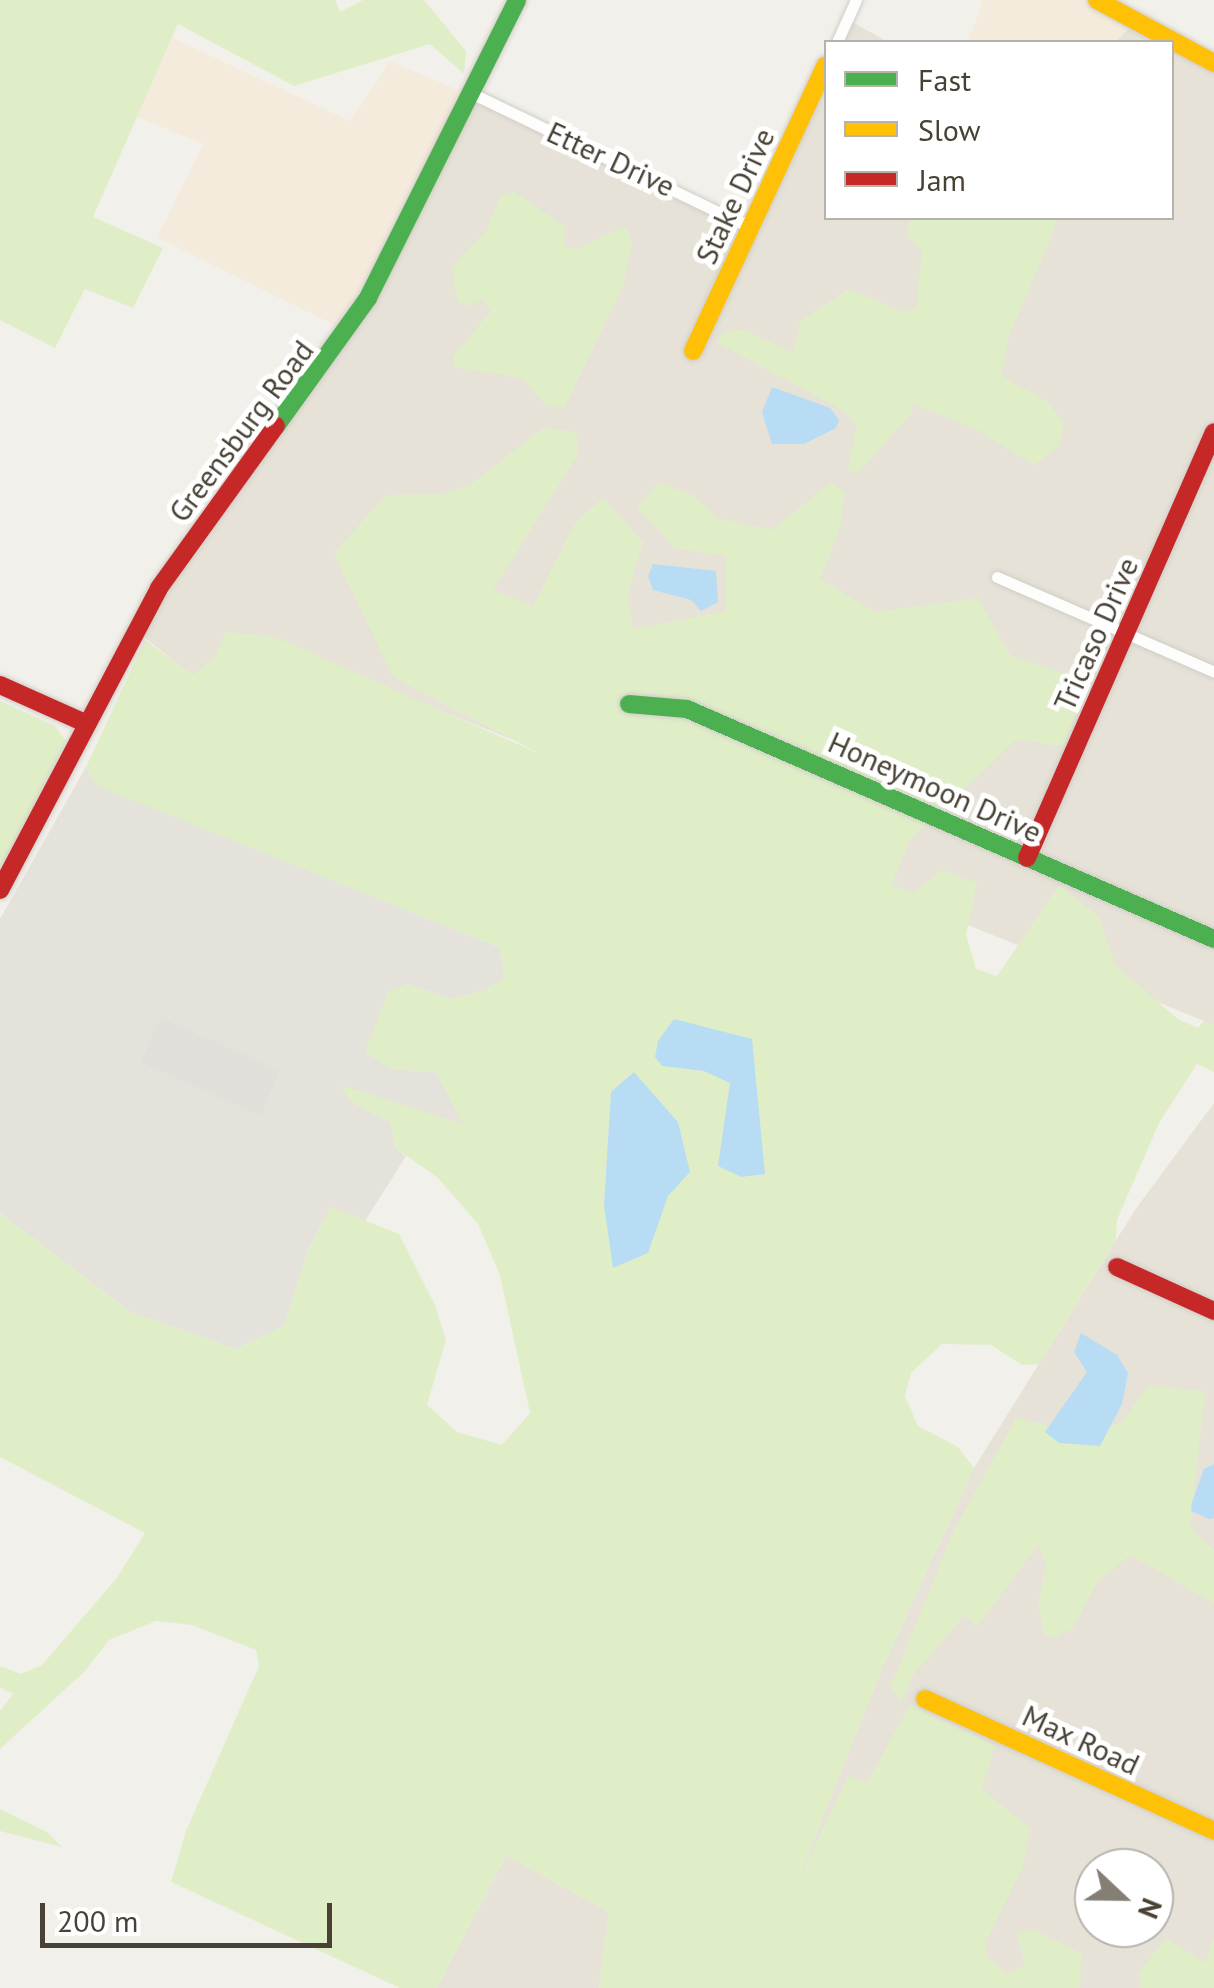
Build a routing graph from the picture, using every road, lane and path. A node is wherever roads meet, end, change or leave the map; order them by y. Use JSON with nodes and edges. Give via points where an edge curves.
{"nodes":[{"id":1,"x":516,"y":0,"type":"edge"},
{"id":2,"x":856,"y":0,"type":"edge"},
{"id":3,"x":1098,"y":0,"type":"edge"},
{"id":4,"x":837,"y":40,"type":"edge"},
{"id":5,"x":1170,"y":40,"type":"edge"},
{"id":6,"x":1174,"y":42,"type":"edge"},
{"id":7,"x":1214,"y":64,"type":"edge"},
{"id":8,"x":824,"y":69,"type":"edge"},
{"id":9,"x":471,"y":93,"type":"junction"},
{"id":10,"x":752,"y":221,"type":"junction"},
{"id":11,"x":693,"y":351,"type":"dead end"},
{"id":12,"x":1214,"y":432,"type":"edge"},
{"id":13,"x":997,"y":577,"type":"dead end"},
{"id":14,"x":1126,"y":633,"type":"junction"},
{"id":15,"x":1214,"y":672,"type":"edge"},
{"id":16,"x":0,"y":685,"type":"edge"},
{"id":17,"x":629,"y":704,"type":"dead end"},
{"id":18,"x":87,"y":724,"type":"junction"},
{"id":19,"x":1027,"y":858,"type":"junction"},
{"id":20,"x":0,"y":890,"type":"edge"},
{"id":21,"x":1214,"y":939,"type":"edge"},
{"id":22,"x":1117,"y":1267,"type":"dead end"},
{"id":23,"x":1214,"y":1311,"type":"edge"},
{"id":24,"x":925,"y":1699,"type":"dead end"},
{"id":25,"x":1214,"y":1831,"type":"edge"}],
"edges":[{"from":1,"to":9,"type":"street","name":"Greensburg Road"},
{"from":2,"to":4,"type":"street"},
{"from":3,"to":5,"type":"street"},
{"from":6,"to":7,"type":"street"},
{"from":8,"to":10,"type":"street","name":"Stake Drive"},
{"from":9,"to":10,"type":"street","name":"Etter Drive","via":[[740,222]]},
{"from":9,"to":18,"type":"street","name":"Greensburg Road","via":[[351,327],[170,570]]},
{"from":10,"to":11,"type":"street","name":"Stake Drive"},
{"from":12,"to":14,"type":"street","name":"Tricaso Drive"},
{"from":13,"to":14,"type":"street"},
{"from":14,"to":15,"type":"street"},
{"from":14,"to":19,"type":"street","name":"Tricaso Drive"},
{"from":16,"to":18,"type":"street"},
{"from":17,"to":19,"type":"street","name":"Honeymoon Drive","via":[[687,709]]},
{"from":18,"to":20,"type":"street","name":"Greensburg Road"},
{"from":19,"to":21,"type":"street","name":"Honeymoon Drive"},
{"from":22,"to":23,"type":"street"},
{"from":24,"to":25,"type":"street","name":"Max Road"}]}
